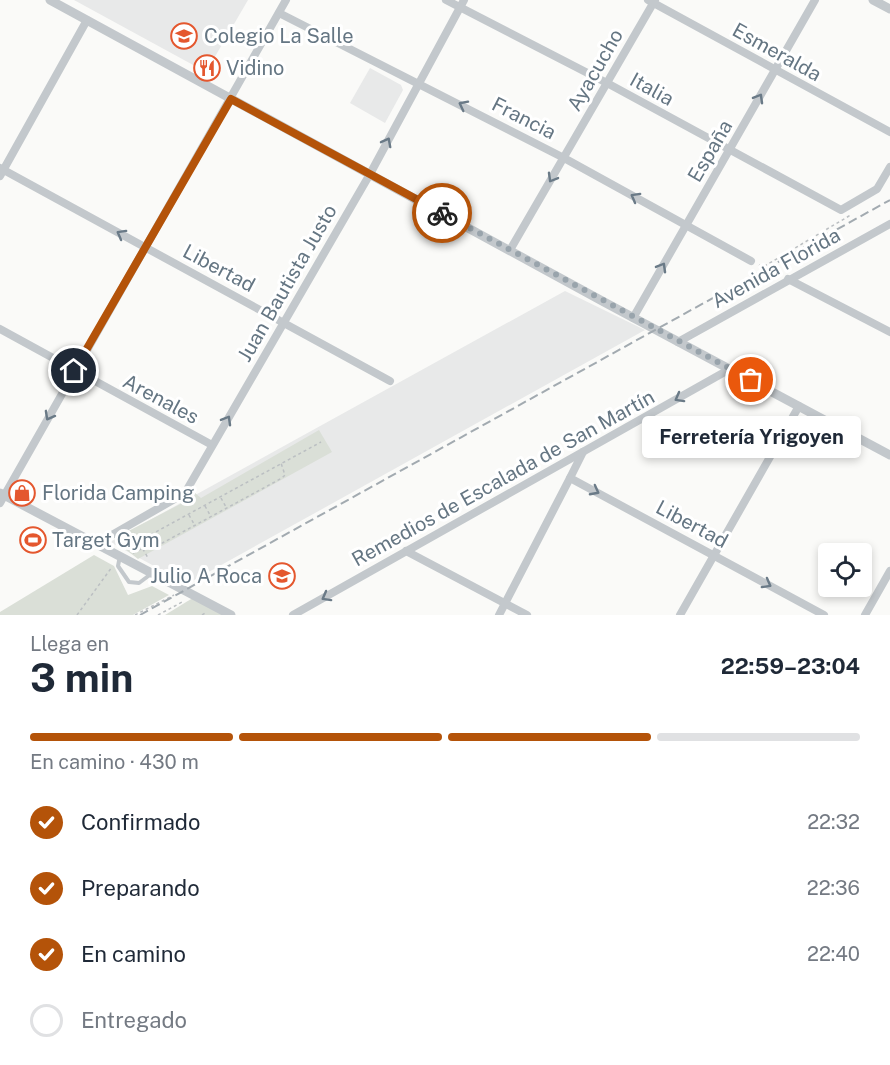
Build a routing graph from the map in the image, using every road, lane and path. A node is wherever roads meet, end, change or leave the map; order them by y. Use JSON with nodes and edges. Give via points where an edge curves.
{"nodes":[{"id":1,"x":50,"y":0,"type":"edge"},
{"id":2,"x":286,"y":0,"type":"edge"},
{"id":3,"x":446,"y":0,"type":"edge"},
{"id":4,"x":815,"y":0,"type":"edge"},
{"id":5,"x":873,"y":0,"type":"edge"},
{"id":6,"x":652,"y":1,"type":"edge"},
{"id":7,"x":462,"y":4,"type":"edge"},
{"id":8,"x":890,"y":9,"type":"edge"},
{"id":9,"x":279,"y":13,"type":"junction"},
{"id":10,"x":87,"y":20,"type":"junction"},
{"id":11,"x":774,"y":71,"type":"junction"},
{"id":12,"x":419,"y":82,"type":"junction"},
{"id":13,"x":607,"y":83,"type":"junction"},
{"id":14,"x":231,"y":99,"type":"junction"},
{"id":15,"x":890,"y":132,"type":"edge"},
{"id":16,"x":729,"y":151,"type":"junction"},
{"id":17,"x":564,"y":158,"type":"junction"},
{"id":18,"x":890,"y":167,"type":"edge"},
{"id":19,"x":1,"y":171,"type":"edge"},
{"id":20,"x":370,"y":174,"type":"junction"},
{"id":21,"x":844,"y":212,"type":"junction"},
{"id":22,"x":890,"y":224,"type":"edge"},
{"id":23,"x":686,"y":226,"type":"junction"},
{"id":24,"x":882,"y":228,"type":"junction"},
{"id":25,"x":825,"y":231,"type":"junction"},
{"id":26,"x":890,"y":233,"type":"edge"},
{"id":27,"x":147,"y":248,"type":"junction"},
{"id":28,"x":510,"y":250,"type":"junction"},
{"id":29,"x":841,"y":251,"type":"junction"},
{"id":30,"x":751,"y":261,"type":"joint"},
{"id":31,"x":788,"y":279,"type":"junction"},
{"id":32,"x":633,"y":318,"type":"junction"},
{"id":33,"x":283,"y":322,"type":"junction"},
{"id":34,"x":0,"y":329,"type":"edge"},
{"id":35,"x":890,"y":332,"type":"edge"},
{"id":36,"x":678,"y":342,"type":"junction"},
{"id":37,"x":730,"y":369,"type":"junction"},
{"id":38,"x":74,"y":371,"type":"junction"},
{"id":39,"x":390,"y":381,"type":"dead end"},
{"id":40,"x":799,"y":406,"type":"junction"},
{"id":41,"x":321,"y":441,"type":"dead end"},
{"id":42,"x":212,"y":445,"type":"junction"},
{"id":43,"x":584,"y":450,"type":"junction"},
{"id":44,"x":890,"y":455,"type":"edge"},
{"id":45,"x":281,"y":463,"type":"junction"},
{"id":46,"x":570,"y":478,"type":"junction"},
{"id":47,"x":1,"y":497,"type":"edge"},
{"id":48,"x":220,"y":497,"type":"junction"},
{"id":49,"x":205,"y":506,"type":"junction"},
{"id":50,"x":226,"y":508,"type":"junction"},
{"id":51,"x":189,"y":514,"type":"junction"},
{"id":52,"x":211,"y":516,"type":"junction"},
{"id":53,"x":130,"y":525,"type":"junction"},
{"id":54,"x":195,"y":525,"type":"junction"},
{"id":55,"x":112,"y":535,"type":"junction"},
{"id":56,"x":98,"y":543,"type":"junction"},
{"id":57,"x":150,"y":545,"type":"junction"},
{"id":58,"x":142,"y":548,"type":"junction"},
{"id":59,"x":406,"y":551,"type":"junction"},
{"id":60,"x":120,"y":555,"type":"junction"},
{"id":61,"x":715,"y":555,"type":"junction"},
{"id":62,"x":148,"y":558,"type":"dead end"},
{"id":63,"x":890,"y":571,"type":"edge"},
{"id":64,"x":152,"y":572,"type":"junction"},
{"id":65,"x":184,"y":590,"type":"junction"},
{"id":66,"x":194,"y":595,"type":"junction"},
{"id":67,"x":505,"y":604,"type":"junction"},
{"id":68,"x":77,"y":615,"type":"edge"},
{"id":69,"x":135,"y":615,"type":"edge"},
{"id":70,"x":158,"y":615,"type":"edge"},
{"id":71,"x":231,"y":615,"type":"edge"},
{"id":72,"x":293,"y":615,"type":"edge"},
{"id":73,"x":499,"y":615,"type":"edge"},
{"id":74,"x":527,"y":615,"type":"edge"},
{"id":75,"x":680,"y":615,"type":"edge"},
{"id":76,"x":824,"y":615,"type":"edge"},
{"id":77,"x":865,"y":615,"type":"edge"}],
"edges":[{"from":1,"to":10,"type":"street"},
{"from":2,"to":9,"type":"street"},
{"from":3,"to":7,"type":"street","name":"Italia"},
{"from":4,"to":11,"type":"street","name":"España"},
{"from":5,"to":8,"type":"street"},
{"from":6,"to":11,"type":"street","name":"Esmeralda"},
{"from":6,"to":13,"type":"street","name":"Ayacucho"},
{"from":7,"to":12,"type":"street","name":"Juan Bautista Justo"},
{"from":7,"to":13,"type":"street","name":"Italia"},
{"from":9,"to":12,"type":"street","name":"Francia"},
{"from":9,"to":14,"type":"street"},
{"from":10,"to":14,"type":"street"},
{"from":10,"to":19,"type":"street"},
{"from":11,"to":15,"type":"street","name":"Esmeralda"},
{"from":16,"to":11,"type":"street","name":"España","one_way":true},
{"from":17,"to":12,"type":"street","name":"Francia","one_way":true},
{"from":20,"to":12,"type":"street","name":"Juan Bautista Justo","one_way":true},
{"from":13,"to":16,"type":"street","name":"Italia"},
{"from":13,"to":17,"type":"street","name":"Ayacucho"},
{"from":14,"to":20,"type":"street"},
{"from":14,"to":27,"type":"street"},
{"from":16,"to":21,"type":"street","name":"Italia"},
{"from":16,"to":23,"type":"street","name":"España"},
{"from":23,"to":17,"type":"street","name":"Francia","one_way":true},
{"from":17,"to":28,"type":"street","name":"Ayacucho","one_way":true},
{"from":18,"to":21,"type":"street","via":[[877,189]]},
{"from":27,"to":19,"type":"street","name":"Libertad","one_way":true},
{"from":20,"to":28,"type":"street"},
{"from":20,"to":33,"type":"street","name":"Juan Bautista Justo"},
{"from":21,"to":25,"type":"path","via":[[849,216]]},
{"from":22,"to":24,"type":"street","name":"Avenida Florida"},
{"from":23,"to":30,"type":"street","name":"Francia"},
{"from":32,"to":23,"type":"street","name":"España","one_way":true},
{"from":24,"to":26,"type":"street"},
{"from":24,"to":29,"type":"street","name":"Avenida Florida"},
{"from":25,"to":29,"type":"path"},
{"from":25,"to":30,"type":"path","via":[[763,267]]},
{"from":27,"to":33,"type":"street","name":"Libertad"},
{"from":27,"to":38,"type":"street"},
{"from":28,"to":32,"type":"street"},
{"from":29,"to":31,"type":"street","name":"Avenida Florida"},
{"from":31,"to":35,"type":"street"},
{"from":31,"to":36,"type":"street","name":"Avenida Florida"},
{"from":32,"to":36,"type":"street"},
{"from":33,"to":39,"type":"street","name":"Libertad"},
{"from":42,"to":33,"type":"street","name":"Juan Bautista Justo","one_way":true},
{"from":34,"to":38,"type":"street","name":"Arenales"},
{"from":36,"to":37,"type":"street"},
{"from":37,"to":40,"type":"street"},
{"from":37,"to":43,"type":"street","name":"Remedios de Escalada de San Martín","one_way":true},
{"from":38,"to":42,"type":"street","name":"Arenales"},
{"from":38,"to":47,"type":"street","one_way":true},
{"from":40,"to":44,"type":"street"},
{"from":40,"to":61,"type":"street"},
{"from":41,"to":45,"type":"path"},
{"from":42,"to":53,"type":"street","name":"Juan Bautista Justo","via":[[185,493]]},
{"from":43,"to":46,"type":"street"},
{"from":43,"to":59,"type":"street","name":"Remedios de Escalada de San Martín"},
{"from":45,"to":48,"type":"path"},
{"from":45,"to":50,"type":"path","via":[[285,475],[282,478]]},
{"from":46,"to":61,"type":"street","name":"Libertad","one_way":true},
{"from":46,"to":67,"type":"street"},
{"from":47,"to":56,"type":"street"},
{"from":48,"to":49,"type":"path"},
{"from":48,"to":50,"type":"path"},
{"from":49,"to":51,"type":"path"},
{"from":49,"to":52,"type":"path"},
{"from":50,"to":52,"type":"path"},
{"from":51,"to":54,"type":"path"},
{"from":51,"to":57,"type":"path","via":[[149,537]]},
{"from":52,"to":54,"type":"path"},
{"from":53,"to":55,"type":"street","name":"Juan Bautista Justo"},
{"from":53,"to":58,"type":"path"},
{"from":54,"to":57,"type":"path","via":[[155,547]]},
{"from":55,"to":56,"type":"street","name":"Juan Bautista Justo"},
{"from":55,"to":58,"type":"path","via":[[132,553]]},
{"from":56,"to":60,"type":"street"},
{"from":57,"to":58,"type":"path"},
{"from":58,"to":62,"type":"path"},
{"from":59,"to":67,"type":"street"},
{"from":59,"to":72,"type":"street","name":"Remedios de Escalada de San Martín","one_way":true},
{"from":60,"to":64,"type":"street"},
{"from":60,"to":64,"type":"lane","via":[[118,566],[129,582],[139,583]]},
{"from":60,"to":68,"type":"path"},
{"from":61,"to":75,"type":"street"},
{"from":61,"to":76,"type":"street","name":"Libertad","one_way":true},
{"from":63,"to":77,"type":"street"},
{"from":64,"to":65,"type":"street"},
{"from":65,"to":66,"type":"street"},
{"from":65,"to":69,"type":"path"},
{"from":66,"to":70,"type":"path"},
{"from":66,"to":71,"type":"street"},
{"from":67,"to":73,"type":"street"},
{"from":67,"to":74,"type":"street"}]}
